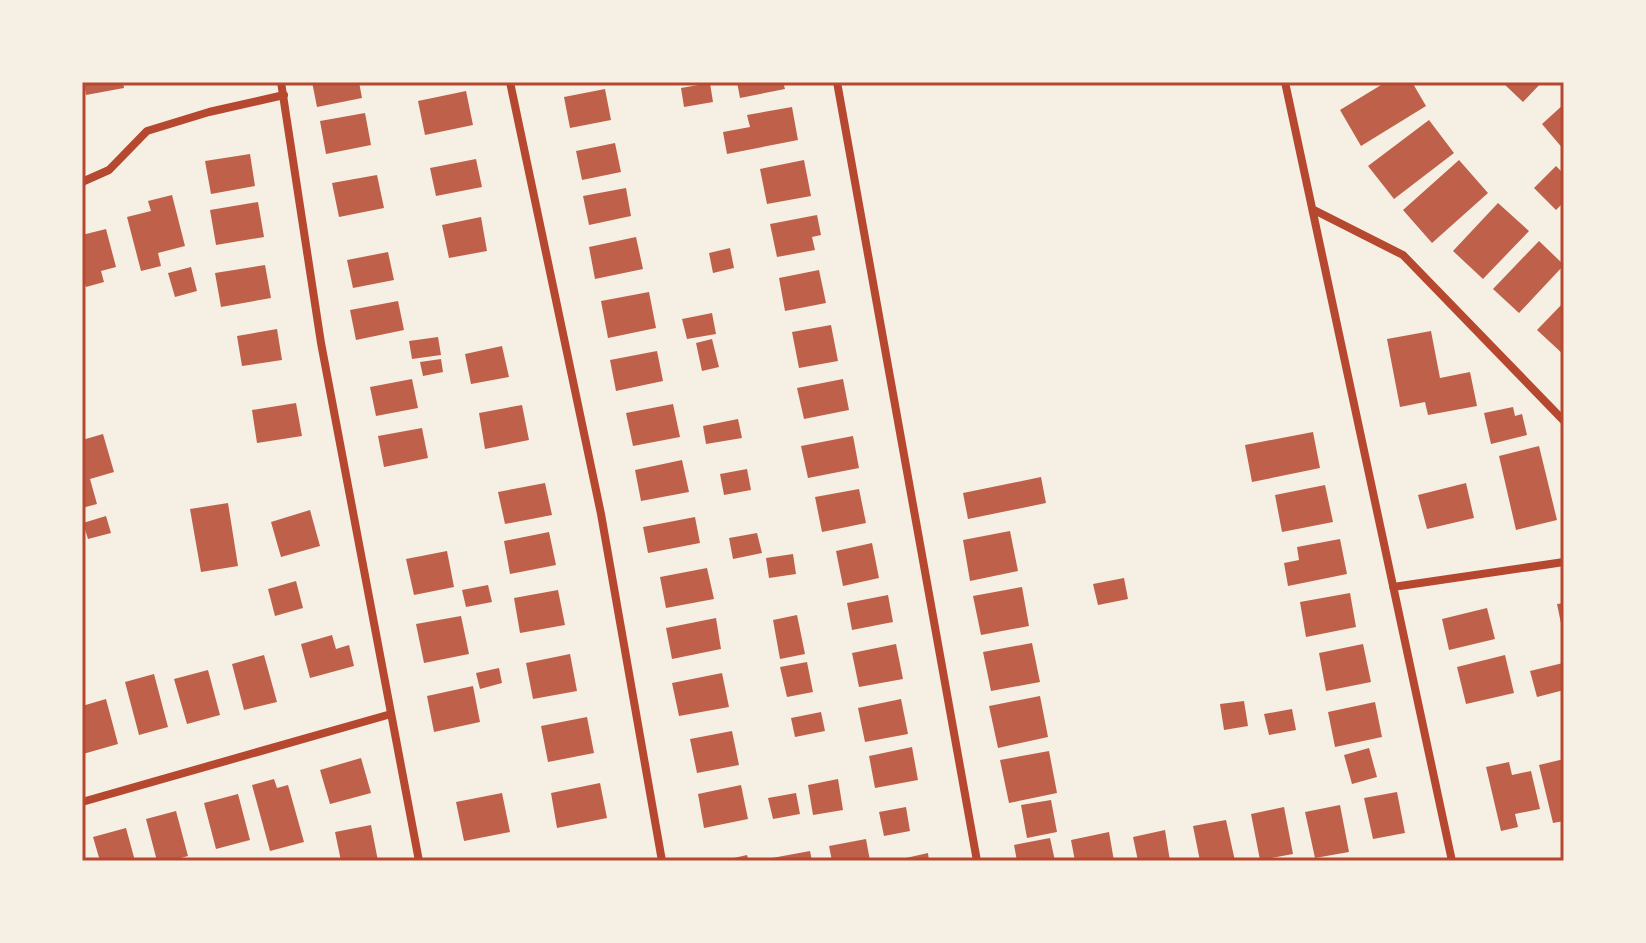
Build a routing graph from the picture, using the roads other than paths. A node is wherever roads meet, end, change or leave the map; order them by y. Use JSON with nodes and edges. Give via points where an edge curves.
{"nodes":[{"id":1,"x":281,"y":82,"type":"edge"},
{"id":2,"x":510,"y":82,"type":"edge"},
{"id":3,"x":837,"y":82,"type":"edge"},
{"id":4,"x":1285,"y":82,"type":"edge"},
{"id":5,"x":284,"y":95,"type":"junction"},
{"id":6,"x":82,"y":182,"type":"edge"},
{"id":7,"x":1314,"y":210,"type":"junction"},
{"id":8,"x":1564,"y":421,"type":"edge"},
{"id":9,"x":1564,"y":562,"type":"edge"},
{"id":10,"x":1393,"y":587,"type":"junction"},
{"id":11,"x":391,"y":714,"type":"junction"},
{"id":12,"x":82,"y":802,"type":"edge"},
{"id":13,"x":419,"y":861,"type":"edge"},
{"id":14,"x":662,"y":861,"type":"edge"},
{"id":15,"x":977,"y":861,"type":"edge"},
{"id":16,"x":1452,"y":861,"type":"edge"}],
"edges":[{"from":1,"to":5,"type":"street"},
{"from":2,"to":14,"type":"street","via":[[601,514]]},
{"from":3,"to":15,"type":"street"},
{"from":4,"to":7,"type":"street"},
{"from":5,"to":6,"type":"street","via":[[147,131],[109,170]]},
{"from":5,"to":11,"type":"street","via":[[321,343]]},
{"from":7,"to":8,"type":"street","via":[[1403,255]]},
{"from":7,"to":10,"type":"street"},
{"from":9,"to":10,"type":"street"},
{"from":10,"to":16,"type":"street"},
{"from":11,"to":12,"type":"street"},
{"from":11,"to":13,"type":"street"}]}
